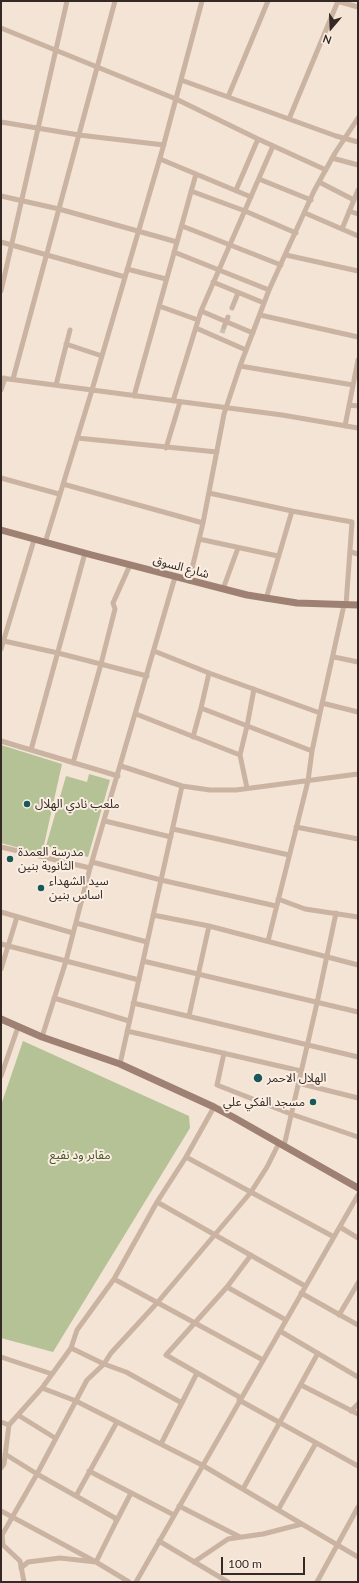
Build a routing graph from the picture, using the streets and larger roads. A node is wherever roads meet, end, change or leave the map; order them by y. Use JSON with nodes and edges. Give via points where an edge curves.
{"nodes":[{"id":1,"x":67,"y":1,"type":"edge"},
{"id":2,"x":115,"y":1,"type":"edge"},
{"id":3,"x":202,"y":1,"type":"edge"},
{"id":4,"x":268,"y":1,"type":"edge"},
{"id":5,"x":338,"y":1,"type":"edge"},
{"id":6,"x":358,"y":7,"type":"edge"},
{"id":7,"x":1,"y":28,"type":"edge"},
{"id":8,"x":56,"y":50,"type":"junction"},
{"id":9,"x":97,"y":66,"type":"junction"},
{"id":10,"x":181,"y":80,"type":"junction"},
{"id":11,"x":228,"y":97,"type":"junction"},
{"id":12,"x":176,"y":99,"type":"junction"},
{"id":13,"x":358,"y":118,"type":"edge"},
{"id":14,"x":289,"y":119,"type":"junction"},
{"id":15,"x":1,"y":122,"type":"edge"},
{"id":16,"x":39,"y":128,"type":"junction"},
{"id":17,"x":79,"y":135,"type":"junction"},
{"id":18,"x":346,"y":138,"type":"junction"},
{"id":19,"x":258,"y":139,"type":"junction"},
{"id":20,"x":358,"y":142,"type":"edge"},
{"id":21,"x":164,"y":145,"type":"junction"},
{"id":22,"x":273,"y":146,"type":"junction"},
{"id":23,"x":332,"y":158,"type":"junction"},
{"id":24,"x":160,"y":159,"type":"junction"},
{"id":25,"x":358,"y":166,"type":"edge"},
{"id":26,"x":326,"y":170,"type":"junction"},
{"id":27,"x":196,"y":174,"type":"junction"},
{"id":28,"x":259,"y":179,"type":"junction"},
{"id":29,"x":319,"y":182,"type":"junction"},
{"id":30,"x":236,"y":190,"type":"junction"},
{"id":31,"x":358,"y":190,"type":"edge"},
{"id":32,"x":192,"y":191,"type":"junction"},
{"id":33,"x":1,"y":196,"type":"edge"},
{"id":34,"x":251,"y":197,"type":"junction"},
{"id":35,"x":310,"y":200,"type":"junction"},
{"id":36,"x":354,"y":200,"type":"junction"},
{"id":37,"x":22,"y":201,"type":"junction"},
{"id":38,"x":59,"y":209,"type":"junction"},
{"id":39,"x":245,"y":211,"type":"junction"},
{"id":40,"x":349,"y":211,"type":"junction"},
{"id":41,"x":305,"y":213,"type":"junction"},
{"id":42,"x":358,"y":214,"type":"edge"},
{"id":43,"x":182,"y":226,"type":"junction"},
{"id":44,"x":342,"y":229,"type":"junction"},
{"id":45,"x":138,"y":231,"type":"junction"},
{"id":46,"x":296,"y":233,"type":"junction"},
{"id":47,"x":358,"y":236,"type":"edge"},
{"id":48,"x":1,"y":242,"type":"edge"},
{"id":49,"x":177,"y":242,"type":"junction"},
{"id":50,"x":11,"y":244,"type":"junction"},
{"id":51,"x":230,"y":245,"type":"junction"},
{"id":52,"x":174,"y":252,"type":"junction"},
{"id":53,"x":47,"y":255,"type":"junction"},
{"id":54,"x":286,"y":255,"type":"junction"},
{"id":55,"x":281,"y":265,"type":"junction"},
{"id":56,"x":127,"y":269,"type":"junction"},
{"id":57,"x":219,"y":270,"type":"junction"},
{"id":58,"x":358,"y":271,"type":"edge"},
{"id":59,"x":125,"y":277,"type":"junction"},
{"id":60,"x":166,"y":279,"type":"junction"},
{"id":61,"x":213,"y":282,"type":"junction"},
{"id":62,"x":269,"y":290,"type":"junction"},
{"id":63,"x":1,"y":291,"type":"edge"},
{"id":64,"x":238,"y":293,"type":"junction"},
{"id":65,"x":264,"y":303,"type":"junction"},
{"id":66,"x":159,"y":306,"type":"junction"},
{"id":67,"x":232,"y":308,"type":"dead end"},
{"id":68,"x":201,"y":311,"type":"junction"},
{"id":69,"x":260,"y":315,"type":"junction"},
{"id":70,"x":198,"y":320,"type":"junction"},
{"id":71,"x":196,"y":328,"type":"junction"},
{"id":72,"x":70,"y":330,"type":"dead end"},
{"id":73,"x":253,"y":334,"type":"junction"},
{"id":74,"x":358,"y":337,"type":"edge"},
{"id":75,"x":66,"y":344,"type":"junction"},
{"id":76,"x":246,"y":350,"type":"junction"},
{"id":77,"x":102,"y":356,"type":"junction"},
{"id":78,"x":358,"y":360,"type":"edge"},
{"id":79,"x":240,"y":366,"type":"junction"},
{"id":80,"x":3,"y":378,"type":"edge"},
{"id":81,"x":13,"y":379,"type":"junction"},
{"id":82,"x":356,"y":379,"type":"edge"},
{"id":83,"x":56,"y":385,"type":"junction"},
{"id":84,"x":353,"y":385,"type":"junction"},
{"id":85,"x":1,"y":390,"type":"edge"},
{"id":86,"x":92,"y":390,"type":"junction"},
{"id":87,"x":134,"y":396,"type":"junction"},
{"id":88,"x":173,"y":401,"type":"junction"},
{"id":89,"x":180,"y":402,"type":"junction"},
{"id":90,"x":349,"y":405,"type":"junction"},
{"id":91,"x":358,"y":406,"type":"edge"},
{"id":92,"x":226,"y":408,"type":"junction"},
{"id":93,"x":345,"y":426,"type":"junction"},
{"id":94,"x":358,"y":428,"type":"edge"},
{"id":95,"x":77,"y":438,"type":"junction"},
{"id":96,"x":166,"y":448,"type":"junction"},
{"id":97,"x":217,"y":452,"type":"junction"},
{"id":98,"x":1,"y":478,"type":"edge"},
{"id":99,"x":63,"y":484,"type":"junction"},
{"id":100,"x":209,"y":493,"type":"junction"},
{"id":101,"x":59,"y":494,"type":"junction"},
{"id":102,"x":292,"y":511,"type":"junction"},
{"id":103,"x":203,"y":523,"type":"junction"},
{"id":104,"x":1,"y":530,"type":"edge"},
{"id":105,"x":199,"y":539,"type":"junction"},
{"id":106,"x":34,"y":540,"type":"junction"},
{"id":107,"x":45,"y":542,"type":"junction"},
{"id":108,"x":238,"y":548,"type":"junction"},
{"id":109,"x":351,"y":552,"type":"junction"},
{"id":110,"x":85,"y":553,"type":"junction"},
{"id":111,"x":358,"y":554,"type":"edge"},
{"id":112,"x":278,"y":556,"type":"junction"},
{"id":113,"x":130,"y":565,"type":"junction"},
{"id":114,"x":175,"y":577,"type":"junction"},
{"id":115,"x":189,"y":581,"type":"junction"},
{"id":116,"x":223,"y":589,"type":"junction"},
{"id":117,"x":266,"y":599,"type":"junction"},
{"id":118,"x":345,"y":605,"type":"junction"},
{"id":119,"x":358,"y":606,"type":"edge"},
{"id":120,"x":4,"y":641,"type":"junction"},
{"id":121,"x":1,"y":650,"type":"edge"},
{"id":122,"x":154,"y":650,"type":"junction"},
{"id":123,"x":58,"y":653,"type":"junction"},
{"id":124,"x":334,"y":657,"type":"junction"},
{"id":125,"x":358,"y":662,"type":"edge"},
{"id":126,"x":101,"y":664,"type":"junction"},
{"id":127,"x":209,"y":672,"type":"junction"},
{"id":128,"x":147,"y":676,"type":"junction"},
{"id":129,"x":254,"y":689,"type":"junction"},
{"id":130,"x":322,"y":703,"type":"junction"},
{"id":131,"x":201,"y":708,"type":"junction"},
{"id":132,"x":358,"y":712,"type":"edge"},
{"id":133,"x":320,"y":713,"type":"junction"},
{"id":134,"x":136,"y":714,"type":"junction"},
{"id":135,"x":247,"y":726,"type":"junction"},
{"id":136,"x":193,"y":737,"type":"junction"},
{"id":137,"x":1,"y":741,"type":"edge"},
{"id":138,"x":30,"y":750,"type":"junction"},
{"id":139,"x":312,"y":751,"type":"junction"},
{"id":140,"x":240,"y":755,"type":"junction"},
{"id":141,"x":73,"y":763,"type":"junction"},
{"id":142,"x":121,"y":766,"type":"junction"},
{"id":143,"x":358,"y":774,"type":"edge"},
{"id":144,"x":118,"y":776,"type":"junction"},
{"id":145,"x":308,"y":781,"type":"junction"},
{"id":146,"x":182,"y":786,"type":"junction"},
{"id":147,"x":247,"y":788,"type":"junction"},
{"id":148,"x":104,"y":821,"type":"junction"},
{"id":149,"x":296,"y":827,"type":"junction"},
{"id":150,"x":173,"y":829,"type":"junction"},
{"id":151,"x":171,"y":837,"type":"junction"},
{"id":152,"x":358,"y":840,"type":"edge"},
{"id":153,"x":1,"y":847,"type":"edge"},
{"id":154,"x":289,"y":855,"type":"junction"},
{"id":155,"x":92,"y":862,"type":"junction"},
{"id":156,"x":90,"y":868,"type":"junction"},
{"id":157,"x":161,"y":880,"type":"junction"},
{"id":158,"x":278,"y":899,"type":"junction"},
{"id":159,"x":276,"y":906,"type":"junction"},
{"id":160,"x":1,"y":912,"type":"edge"},
{"id":161,"x":336,"y":913,"type":"junction"},
{"id":162,"x":153,"y":915,"type":"junction"},
{"id":163,"x":16,"y":917,"type":"junction"},
{"id":164,"x":358,"y":917,"type":"edge"},
{"id":165,"x":76,"y":923,"type":"junction"},
{"id":166,"x":209,"y":926,"type":"junction"},
{"id":167,"x":73,"y":933,"type":"junction"},
{"id":168,"x":268,"y":941,"type":"junction"},
{"id":169,"x":147,"y":942,"type":"junction"},
{"id":170,"x":1,"y":944,"type":"edge"},
{"id":171,"x":8,"y":946,"type":"junction"},
{"id":172,"x":327,"y":957,"type":"junction"},
{"id":173,"x":66,"y":961,"type":"junction"},
{"id":174,"x":142,"y":962,"type":"junction"},
{"id":175,"x":358,"y":965,"type":"edge"},
{"id":176,"x":1,"y":969,"type":"edge"},
{"id":177,"x":198,"y":974,"type":"junction"},
{"id":178,"x":139,"y":980,"type":"junction"},
{"id":179,"x":54,"y":998,"type":"junction"},
{"id":180,"x":133,"y":1003,"type":"junction"},
{"id":181,"x":317,"y":1003,"type":"junction"},
{"id":182,"x":358,"y":1012,"type":"edge"},
{"id":183,"x":189,"y":1016,"type":"junction"},
{"id":184,"x":1,"y":1019,"type":"edge"},
{"id":185,"x":129,"y":1021,"type":"junction"},
{"id":186,"x":18,"y":1027,"type":"junction"},
{"id":187,"x":127,"y":1031,"type":"junction"},
{"id":188,"x":42,"y":1037,"type":"junction"},
{"id":189,"x":307,"y":1045,"type":"junction"},
{"id":190,"x":224,"y":1053,"type":"junction"},
{"id":191,"x":358,"y":1057,"type":"edge"},
{"id":192,"x":120,"y":1064,"type":"junction"},
{"id":193,"x":2,"y":1069,"type":"edge"},
{"id":194,"x":301,"y":1071,"type":"junction"},
{"id":195,"x":1,"y":1076,"type":"edge"},
{"id":196,"x":298,"y":1083,"type":"junction"},
{"id":197,"x":358,"y":1098,"type":"edge"},
{"id":198,"x":214,"y":1107,"type":"junction"},
{"id":199,"x":291,"y":1114,"type":"junction"},
{"id":200,"x":358,"y":1137,"type":"edge"},
{"id":201,"x":282,"y":1144,"type":"junction"},
{"id":202,"x":186,"y":1157,"type":"junction"},
{"id":203,"x":358,"y":1188,"type":"edge"},
{"id":204,"x":251,"y":1192,"type":"junction"},
{"id":205,"x":358,"y":1195,"type":"edge"},
{"id":206,"x":157,"y":1202,"type":"junction"},
{"id":207,"x":340,"y":1227,"type":"junction"},
{"id":208,"x":214,"y":1235,"type":"junction"},
{"id":209,"x":334,"y":1237,"type":"junction"},
{"id":210,"x":358,"y":1238,"type":"edge"},
{"id":211,"x":250,"y":1255,"type":"junction"},
{"id":212,"x":114,"y":1279,"type":"junction"},
{"id":213,"x":358,"y":1283,"type":"edge"},
{"id":214,"x":305,"y":1286,"type":"junction"},
{"id":215,"x":227,"y":1287,"type":"junction"},
{"id":216,"x":301,"y":1293,"type":"junction"},
{"id":217,"x":157,"y":1303,"type":"junction"},
{"id":218,"x":339,"y":1315,"type":"junction"},
{"id":219,"x":286,"y":1320,"type":"junction"},
{"id":220,"x":194,"y":1323,"type":"junction"},
{"id":221,"x":358,"y":1325,"type":"edge"},
{"id":222,"x":280,"y":1331,"type":"junction"},
{"id":223,"x":71,"y":1348,"type":"junction"},
{"id":224,"x":318,"y":1353,"type":"junction"},
{"id":225,"x":1,"y":1357,"type":"edge"},
{"id":226,"x":263,"y":1360,"type":"junction"},
{"id":227,"x":104,"y":1364,"type":"junction"},
{"id":228,"x":197,"y":1373,"type":"junction"},
{"id":229,"x":52,"y":1374,"type":"junction"},
{"id":230,"x":358,"y":1377,"type":"edge"},
{"id":231,"x":301,"y":1384,"type":"junction"},
{"id":232,"x":42,"y":1388,"type":"junction"},
{"id":233,"x":240,"y":1399,"type":"junction"},
{"id":234,"x":76,"y":1401,"type":"junction"},
{"id":235,"x":182,"y":1403,"type":"junction"},
{"id":236,"x":358,"y":1404,"type":"edge"},
{"id":237,"x":351,"y":1411,"type":"junction"},
{"id":238,"x":358,"y":1414,"type":"edge"},
{"id":239,"x":18,"y":1415,"type":"junction"},
{"id":240,"x":1,"y":1422,"type":"edge"},
{"id":241,"x":117,"y":1422,"type":"junction"},
{"id":242,"x":280,"y":1423,"type":"junction"},
{"id":243,"x":9,"y":1425,"type":"junction"},
{"id":244,"x":55,"y":1438,"type":"junction"},
{"id":245,"x":316,"y":1443,"type":"junction"},
{"id":246,"x":161,"y":1444,"type":"junction"},
{"id":247,"x":5,"y":1454,"type":"junction"},
{"id":248,"x":202,"y":1465,"type":"junction"},
{"id":249,"x":358,"y":1466,"type":"edge"},
{"id":250,"x":1,"y":1468,"type":"edge"},
{"id":251,"x":89,"y":1471,"type":"junction"},
{"id":252,"x":37,"y":1474,"type":"junction"},
{"id":253,"x":243,"y":1489,"type":"junction"},
{"id":254,"x":131,"y":1493,"type":"junction"},
{"id":255,"x":76,"y":1496,"type":"junction"},
{"id":256,"x":179,"y":1506,"type":"junction"},
{"id":257,"x":358,"y":1507,"type":"edge"},
{"id":258,"x":278,"y":1510,"type":"junction"},
{"id":259,"x":1,"y":1511,"type":"edge"},
{"id":260,"x":174,"y":1515,"type":"junction"},
{"id":261,"x":12,"y":1517,"type":"junction"},
{"id":262,"x":116,"y":1522,"type":"junction"},
{"id":263,"x":302,"y":1524,"type":"junction"},
{"id":264,"x":241,"y":1537,"type":"junction"},
{"id":265,"x":159,"y":1541,"type":"junction"},
{"id":266,"x":337,"y":1545,"type":"junction"},
{"id":267,"x":358,"y":1557,"type":"edge"},
{"id":268,"x":96,"y":1562,"type":"junction"},
{"id":269,"x":194,"y":1562,"type":"junction"},
{"id":270,"x":21,"y":1568,"type":"junction"},
{"id":271,"x":24,"y":1582,"type":"edge"},
{"id":272,"x":129,"y":1582,"type":"edge"},
{"id":273,"x":136,"y":1582,"type":"edge"},
{"id":274,"x":228,"y":1582,"type":"edge"},
{"id":275,"x":317,"y":1582,"type":"edge"}],
"edges":[{"from":1,"to":8,"type":"street"},
{"from":2,"to":9,"type":"street"},
{"from":3,"to":10,"type":"street"},
{"from":4,"to":11,"type":"street"},
{"from":5,"to":6,"type":"street"},
{"from":5,"to":14,"type":"street"},
{"from":7,"to":8,"type":"street"},
{"from":8,"to":9,"type":"street"},
{"from":8,"to":16,"type":"street"},
{"from":9,"to":12,"type":"street"},
{"from":9,"to":17,"type":"street"},
{"from":10,"to":11,"type":"street"},
{"from":10,"to":12,"type":"street"},
{"from":11,"to":14,"type":"street"},
{"from":12,"to":19,"type":"street"},
{"from":12,"to":21,"type":"street"},
{"from":13,"to":18,"type":"street"},
{"from":14,"to":18,"type":"street"},
{"from":15,"to":16,"type":"street"},
{"from":16,"to":17,"type":"street"},
{"from":16,"to":37,"type":"street"},
{"from":17,"to":21,"type":"street"},
{"from":17,"to":38,"type":"street"},
{"from":18,"to":20,"type":"street"},
{"from":18,"to":23,"type":"street"},
{"from":19,"to":22,"type":"street"},
{"from":19,"to":30,"type":"street"},
{"from":21,"to":24,"type":"street"},
{"from":22,"to":26,"type":"street"},
{"from":22,"to":28,"type":"street"},
{"from":23,"to":25,"type":"street"},
{"from":23,"to":26,"type":"street"},
{"from":24,"to":27,"type":"street"},
{"from":24,"to":45,"type":"street"},
{"from":26,"to":29,"type":"street"},
{"from":27,"to":30,"type":"street"},
{"from":27,"to":32,"type":"street"},
{"from":28,"to":34,"type":"street"},
{"from":28,"to":35,"type":"street"},
{"from":29,"to":35,"type":"street"},
{"from":29,"to":36,"type":"street"},
{"from":30,"to":34,"type":"street"},
{"from":31,"to":36,"type":"street"},
{"from":32,"to":39,"type":"street"},
{"from":32,"to":43,"type":"street"},
{"from":33,"to":37,"type":"street"},
{"from":34,"to":39,"type":"street"},
{"from":35,"to":41,"type":"street"},
{"from":36,"to":40,"type":"street"},
{"from":37,"to":38,"type":"street"},
{"from":37,"to":50,"type":"street"},
{"from":38,"to":45,"type":"street"},
{"from":38,"to":53,"type":"street"},
{"from":39,"to":46,"type":"street"},
{"from":39,"to":51,"type":"street"},
{"from":40,"to":42,"type":"street"},
{"from":40,"to":44,"type":"street"},
{"from":41,"to":44,"type":"street"},
{"from":41,"to":46,"type":"street"},
{"from":43,"to":49,"type":"street"},
{"from":43,"to":51,"type":"street"},
{"from":44,"to":47,"type":"street"},
{"from":45,"to":49,"type":"street"},
{"from":45,"to":56,"type":"street"},
{"from":46,"to":54,"type":"street"},
{"from":48,"to":50,"type":"street"},
{"from":49,"to":52,"type":"street"},
{"from":50,"to":53,"type":"street"},
{"from":50,"to":63,"type":"street"},
{"from":51,"to":55,"type":"street"},
{"from":51,"to":57,"type":"street"},
{"from":52,"to":57,"type":"street"},
{"from":52,"to":60,"type":"street"},
{"from":53,"to":59,"type":"street"},
{"from":53,"to":81,"type":"street"},
{"from":54,"to":55,"type":"street"},
{"from":54,"to":58,"type":"street"},
{"from":55,"to":62,"type":"street"},
{"from":56,"to":59,"type":"street"},
{"from":56,"to":60,"type":"street"},
{"from":57,"to":61,"type":"street"},
{"from":57,"to":62,"type":"street"},
{"from":59,"to":77,"type":"street"},
{"from":60,"to":66,"type":"street"},
{"from":61,"to":64,"type":"street"},
{"from":61,"to":68,"type":"street"},
{"from":62,"to":65,"type":"street"},
{"from":64,"to":65,"type":"street"},
{"from":64,"to":67,"type":"street"},
{"from":65,"to":69,"type":"street"},
{"from":66,"to":70,"type":"street"},
{"from":66,"to":87,"type":"street"},
{"from":68,"to":70,"type":"street"},
{"from":68,"to":73,"type":"street"},
{"from":69,"to":73,"type":"street"},
{"from":69,"to":74,"type":"street"},
{"from":70,"to":71,"type":"street"},
{"from":71,"to":76,"type":"street","via":[[220,336]]},
{"from":71,"to":88,"type":"street"},
{"from":72,"to":75,"type":"street"},
{"from":73,"to":76,"type":"street"},
{"from":75,"to":77,"type":"street"},
{"from":75,"to":83,"type":"street"},
{"from":76,"to":79,"type":"street"},
{"from":77,"to":86,"type":"street"},
{"from":78,"to":82,"type":"street"},
{"from":79,"to":84,"type":"street"},
{"from":79,"to":92,"type":"street"},
{"from":80,"to":81,"type":"street"},
{"from":80,"to":85,"type":"street"},
{"from":81,"to":83,"type":"street"},
{"from":82,"to":84,"type":"street"},
{"from":83,"to":86,"type":"street"},
{"from":84,"to":90,"type":"street"},
{"from":86,"to":87,"type":"street"},
{"from":86,"to":95,"type":"street"},
{"from":87,"to":88,"type":"street"},
{"from":88,"to":89,"type":"street"},
{"from":89,"to":92,"type":"street"},
{"from":89,"to":96,"type":"street"},
{"from":90,"to":91,"type":"street"},
{"from":90,"to":93,"type":"street"},
{"from":92,"to":93,"type":"street"},
{"from":92,"to":97,"type":"street"},
{"from":93,"to":94,"type":"street"},
{"from":95,"to":96,"type":"street"},
{"from":95,"to":99,"type":"street"},
{"from":96,"to":97,"type":"street"},
{"from":97,"to":100,"type":"street"},
{"from":98,"to":101,"type":"street"},
{"from":99,"to":101,"type":"street"},
{"from":99,"to":103,"type":"street"},
{"from":100,"to":102,"type":"street"},
{"from":100,"to":103,"type":"street"},
{"from":101,"to":107,"type":"street"},
{"from":102,"to":109,"type":"street","via":[[352,522]]},
{"from":102,"to":112,"type":"street"},
{"from":103,"to":105,"type":"street"},
{"from":104,"to":106,"type":"street","name":"شارع السوق"},
{"from":105,"to":108,"type":"street"},
{"from":105,"to":115,"type":"street"},
{"from":106,"to":107,"type":"street","name":"شارع السوق"},
{"from":106,"to":120,"type":"street"},
{"from":107,"to":110,"type":"street","name":"شارع السوق"},
{"from":108,"to":112,"type":"street"},
{"from":108,"to":116,"type":"street"},
{"from":109,"to":111,"type":"street"},
{"from":109,"to":118,"type":"street"},
{"from":110,"to":113,"type":"street","name":"شارع السوق"},
{"from":110,"to":123,"type":"street"},
{"from":112,"to":117,"type":"street"},
{"from":113,"to":114,"type":"street","name":"شارع السوق"},
{"from":113,"to":126,"type":"street","via":[[113,603],[115,608]]},
{"from":114,"to":115,"type":"street","name":"شارع السوق"},
{"from":114,"to":122,"type":"street"},
{"from":115,"to":116,"type":"street","name":"شارع السوق"},
{"from":116,"to":117,"type":"street","name":"شارع السوق"},
{"from":117,"to":118,"type":"street","name":"شارع السوق"},
{"from":118,"to":119,"type":"street","name":"شارع السوق"},
{"from":118,"to":124,"type":"street"},
{"from":120,"to":121,"type":"street"},
{"from":120,"to":123,"type":"street"},
{"from":122,"to":127,"type":"street"},
{"from":122,"to":128,"type":"street"},
{"from":123,"to":126,"type":"street"},
{"from":123,"to":138,"type":"street"},
{"from":124,"to":125,"type":"street"},
{"from":124,"to":130,"type":"street"},
{"from":126,"to":128,"type":"street"},
{"from":126,"to":141,"type":"street"},
{"from":127,"to":129,"type":"street"},
{"from":127,"to":131,"type":"street"},
{"from":128,"to":134,"type":"street"},
{"from":129,"to":133,"type":"street"},
{"from":129,"to":135,"type":"street"},
{"from":130,"to":132,"type":"street"},
{"from":130,"to":133,"type":"street"},
{"from":131,"to":135,"type":"street"},
{"from":131,"to":136,"type":"street"},
{"from":133,"to":139,"type":"street"},
{"from":134,"to":136,"type":"street"},
{"from":134,"to":142,"type":"street"},
{"from":135,"to":139,"type":"street"},
{"from":135,"to":140,"type":"street"},
{"from":136,"to":140,"type":"street"},
{"from":137,"to":138,"type":"street"},
{"from":138,"to":141,"type":"street"},
{"from":139,"to":145,"type":"street"},
{"from":140,"to":147,"type":"street"},
{"from":141,"to":144,"type":"street"},
{"from":142,"to":144,"type":"street"},
{"from":142,"to":146,"type":"street"},
{"from":143,"to":145,"type":"street"},
{"from":144,"to":148,"type":"street"},
{"from":145,"to":147,"type":"street"},
{"from":145,"to":149,"type":"street"},
{"from":146,"to":147,"type":"street","via":[[210,790]]},
{"from":146,"to":150,"type":"street"},
{"from":148,"to":151,"type":"street"},
{"from":148,"to":155,"type":"street"},
{"from":149,"to":152,"type":"street"},
{"from":149,"to":154,"type":"street"},
{"from":150,"to":151,"type":"street"},
{"from":150,"to":154,"type":"street"},
{"from":151,"to":157,"type":"street"},
{"from":153,"to":156,"type":"street"},
{"from":154,"to":158,"type":"street"},
{"from":155,"to":156,"type":"street"},
{"from":155,"to":157,"type":"street"},
{"from":156,"to":165,"type":"street"},
{"from":157,"to":159,"type":"street"},
{"from":157,"to":162,"type":"street"},
{"from":158,"to":159,"type":"street"},
{"from":158,"to":161,"type":"street","via":[[305,909]]},
{"from":159,"to":168,"type":"street"},
{"from":160,"to":163,"type":"street"},
{"from":161,"to":164,"type":"street"},
{"from":161,"to":172,"type":"street"},
{"from":162,"to":166,"type":"street"},
{"from":162,"to":169,"type":"street"},
{"from":163,"to":167,"type":"street"},
{"from":163,"to":171,"type":"street"},
{"from":165,"to":167,"type":"street"},
{"from":165,"to":169,"type":"street"},
{"from":166,"to":168,"type":"street"},
{"from":166,"to":177,"type":"street"},
{"from":167,"to":173,"type":"street"},
{"from":168,"to":172,"type":"street"},
{"from":169,"to":174,"type":"street"},
{"from":170,"to":171,"type":"street"},
{"from":171,"to":173,"type":"street"},
{"from":171,"to":176,"type":"street"},
{"from":172,"to":175,"type":"street"},
{"from":172,"to":181,"type":"street"},
{"from":173,"to":178,"type":"street"},
{"from":173,"to":179,"type":"street"},
{"from":174,"to":177,"type":"street"},
{"from":174,"to":178,"type":"street"},
{"from":177,"to":181,"type":"street"},
{"from":177,"to":183,"type":"street"},
{"from":178,"to":180,"type":"street"},
{"from":179,"to":185,"type":"street"},
{"from":179,"to":188,"type":"street"},
{"from":180,"to":183,"type":"street"},
{"from":180,"to":185,"type":"street"},
{"from":181,"to":182,"type":"street"},
{"from":181,"to":189,"type":"street"},
{"from":183,"to":189,"type":"street"},
{"from":184,"to":186,"type":"street"},
{"from":185,"to":187,"type":"street"},
{"from":186,"to":188,"type":"street"},
{"from":186,"to":193,"type":"street"},
{"from":187,"to":190,"type":"street"},
{"from":187,"to":192,"type":"street"},
{"from":188,"to":192,"type":"street"},
{"from":189,"to":191,"type":"street"},
{"from":189,"to":194,"type":"street"},
{"from":190,"to":194,"type":"street"},
{"from":190,"to":199,"type":"street","via":[[217,1085]]},
{"from":192,"to":198,"type":"street"},
{"from":193,"to":195,"type":"street"},
{"from":194,"to":196,"type":"street"},
{"from":196,"to":197,"type":"street"},
{"from":196,"to":199,"type":"street"},
{"from":198,"to":201,"type":"street"},
{"from":198,"to":202,"type":"street"},
{"from":199,"to":200,"type":"street"},
{"from":199,"to":201,"type":"street"},
{"from":201,"to":203,"type":"street"},
{"from":201,"to":204,"type":"street"},
{"from":202,"to":204,"type":"street"},
{"from":202,"to":206,"type":"street"},
{"from":204,"to":208,"type":"street"},
{"from":204,"to":209,"type":"street"},
{"from":205,"to":207,"type":"street"},
{"from":206,"to":208,"type":"street"},
{"from":206,"to":212,"type":"street"},
{"from":207,"to":209,"type":"street"},
{"from":207,"to":210,"type":"street"},
{"from":208,"to":211,"type":"street"},
{"from":208,"to":217,"type":"street"},
{"from":209,"to":214,"type":"street"},
{"from":211,"to":214,"type":"street"},
{"from":211,"to":215,"type":"street"},
{"from":212,"to":217,"type":"street"},
{"from":212,"to":223,"type":"street","via":[[77,1330]]},
{"from":213,"to":218,"type":"street"},
{"from":214,"to":216,"type":"street"},
{"from":215,"to":219,"type":"street"},
{"from":215,"to":220,"type":"street"},
{"from":216,"to":218,"type":"street"},
{"from":216,"to":219,"type":"street"},
{"from":217,"to":220,"type":"street"},
{"from":217,"to":227,"type":"street"},
{"from":218,"to":221,"type":"street"},
{"from":219,"to":222,"type":"street"},
{"from":220,"to":226,"type":"street"},
{"from":220,"to":228,"type":"street","via":[[166,1354]]},
{"from":222,"to":224,"type":"street"},
{"from":222,"to":226,"type":"street"},
{"from":223,"to":227,"type":"street"},
{"from":223,"to":229,"type":"street"},
{"from":224,"to":230,"type":"street"},
{"from":224,"to":231,"type":"street"},
{"from":225,"to":229,"type":"street"},
{"from":226,"to":233,"type":"street"},
{"from":227,"to":234,"type":"street","via":[[87,1380]]},
{"from":227,"to":235,"type":"street","via":[[126,1372]]},
{"from":228,"to":233,"type":"street"},
{"from":228,"to":235,"type":"street"},
{"from":229,"to":232,"type":"street"},
{"from":231,"to":237,"type":"street"},
{"from":231,"to":242,"type":"street"},
{"from":232,"to":234,"type":"street"},
{"from":232,"to":239,"type":"street"},
{"from":233,"to":242,"type":"street"},
{"from":233,"to":248,"type":"street"},
{"from":234,"to":241,"type":"street"},
{"from":234,"to":244,"type":"street"},
{"from":235,"to":246,"type":"street"},
{"from":236,"to":237,"type":"street"},
{"from":237,"to":238,"type":"street"},
{"from":239,"to":243,"type":"street"},
{"from":239,"to":244,"type":"street"},
{"from":240,"to":243,"type":"street"},
{"from":241,"to":246,"type":"street"},
{"from":241,"to":251,"type":"street"},
{"from":242,"to":245,"type":"street"},
{"from":242,"to":253,"type":"street"},
{"from":243,"to":247,"type":"street"},
{"from":244,"to":252,"type":"street"},
{"from":245,"to":249,"type":"street"},
{"from":245,"to":258,"type":"street"},
{"from":246,"to":248,"type":"street"},
{"from":247,"to":250,"type":"street"},
{"from":247,"to":252,"type":"street"},
{"from":248,"to":253,"type":"street"},
{"from":248,"to":256,"type":"street"},
{"from":251,"to":254,"type":"street"},
{"from":251,"to":255,"type":"street"},
{"from":252,"to":255,"type":"street"},
{"from":252,"to":261,"type":"street"},
{"from":253,"to":258,"type":"street"},
{"from":254,"to":260,"type":"street"},
{"from":254,"to":262,"type":"street"},
{"from":255,"to":262,"type":"street","via":[[115,1518]]},
{"from":256,"to":260,"type":"street"},
{"from":256,"to":264,"type":"street"},
{"from":257,"to":266,"type":"street"},
{"from":258,"to":263,"type":"street"},
{"from":259,"to":261,"type":"street"},
{"from":260,"to":265,"type":"street"},
{"from":261,"to":268,"type":"street"},
{"from":261,"to":270,"type":"street","via":[[2,1535],[3,1545],[20,1561]]},
{"from":262,"to":268,"type":"street"},
{"from":263,"to":264,"type":"street"},
{"from":263,"to":266,"type":"street"},
{"from":264,"to":269,"type":"street","via":[[228,1539]]},
{"from":265,"to":269,"type":"street"},
{"from":265,"to":273,"type":"street"},
{"from":266,"to":267,"type":"street"},
{"from":266,"to":275,"type":"street"},
{"from":268,"to":270,"type":"street","via":[[60,1558],[28,1562]]},
{"from":268,"to":272,"type":"street"},
{"from":269,"to":274,"type":"street"},
{"from":270,"to":271,"type":"street"}]}
